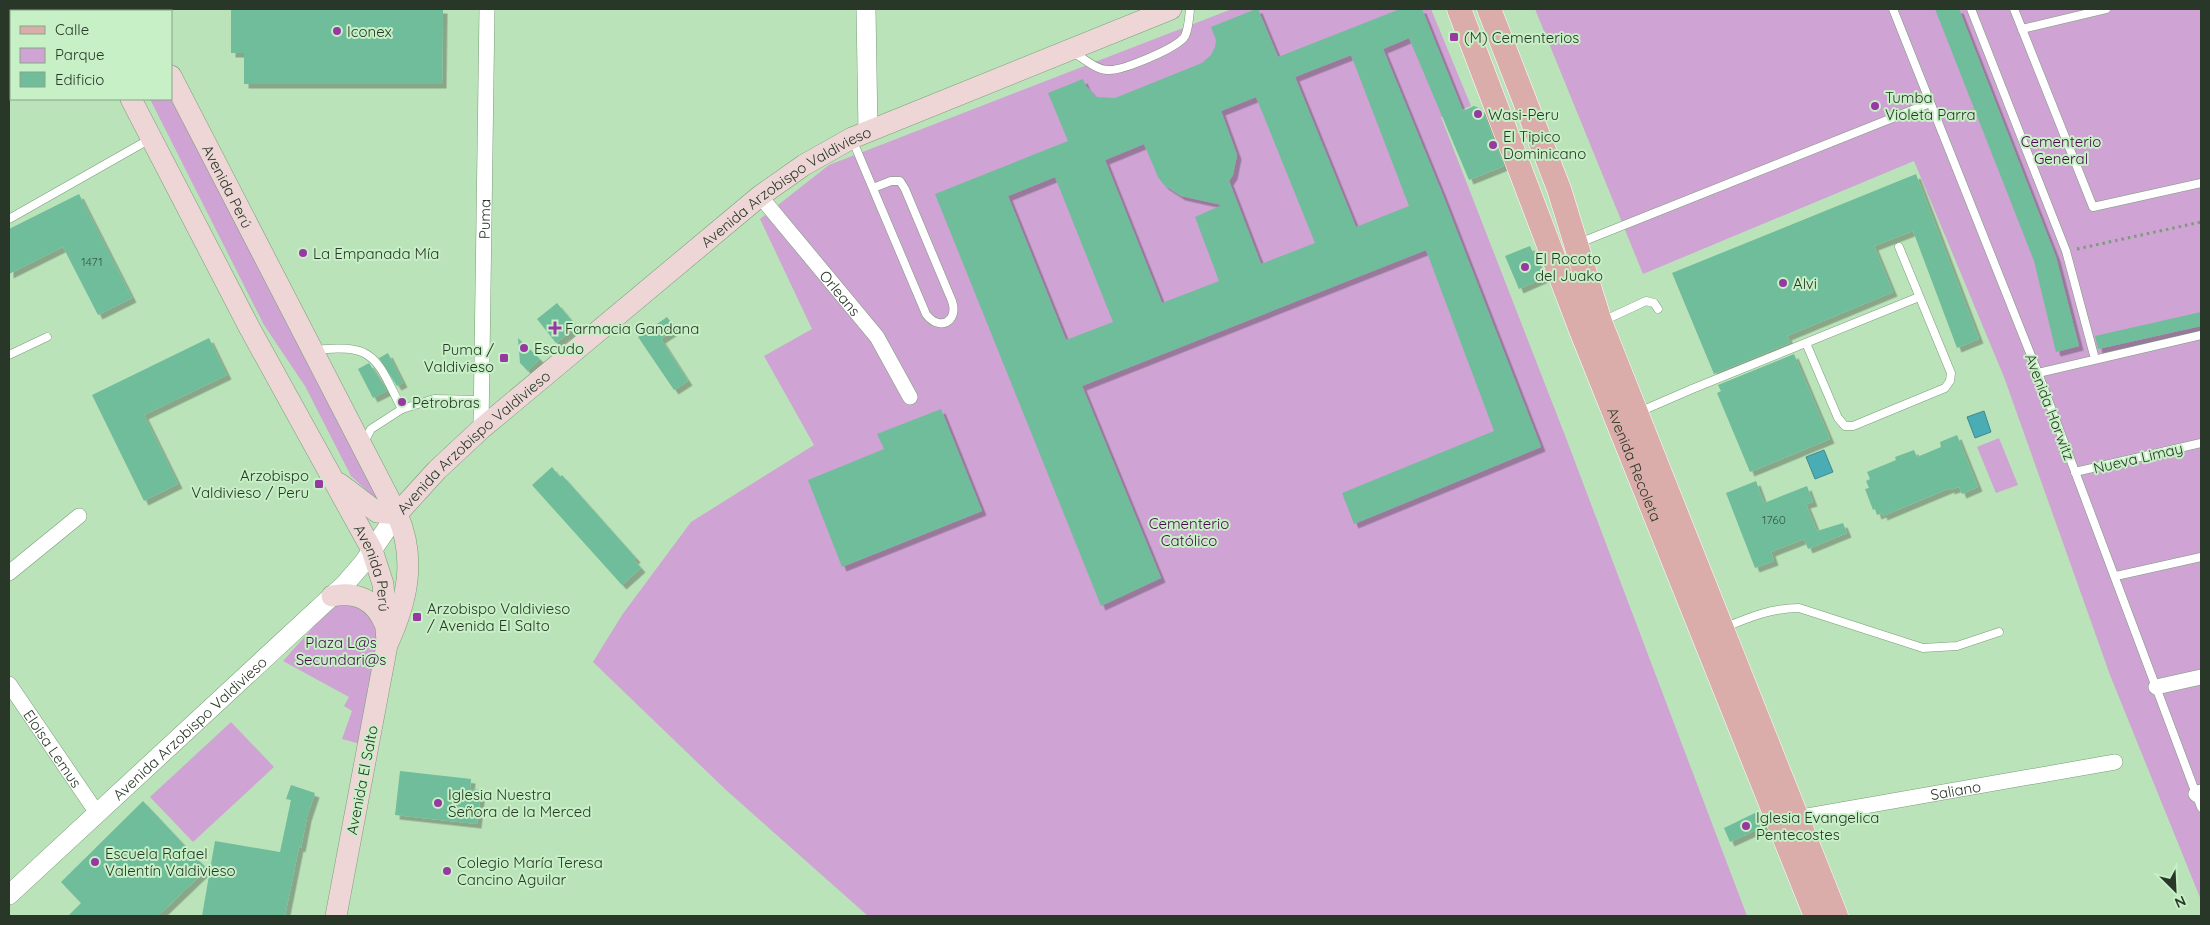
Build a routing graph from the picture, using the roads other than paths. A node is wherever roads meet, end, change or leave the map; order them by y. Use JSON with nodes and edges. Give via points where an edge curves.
{"nodes":[{"id":1,"x":487,"y":9,"type":"edge"},
{"id":2,"x":866,"y":9,"type":"edge"},
{"id":3,"x":1171,"y":9,"type":"edge"},
{"id":4,"x":1190,"y":9,"type":"edge"},
{"id":5,"x":1459,"y":9,"type":"edge"},
{"id":6,"x":1489,"y":9,"type":"edge"},
{"id":7,"x":1893,"y":9,"type":"edge"},
{"id":8,"x":1971,"y":9,"type":"edge"},
{"id":9,"x":2014,"y":9,"type":"edge"},
{"id":10,"x":2106,"y":9,"type":"edge"},
{"id":11,"x":2022,"y":29,"type":"junction"},
{"id":12,"x":1069,"y":50,"type":"junction"},
{"id":13,"x":172,"y":78,"type":"edge"},
{"id":14,"x":132,"y":100,"type":"edge"},
{"id":15,"x":1930,"y":103,"type":"junction"},
{"id":16,"x":860,"y":135,"type":"junction"},
{"id":17,"x":151,"y":138,"type":"junction"},
{"id":18,"x":2201,"y":184,"type":"edge"},
{"id":19,"x":873,"y":188,"type":"junction"},
{"id":20,"x":760,"y":196,"type":"junction"},
{"id":21,"x":9,"y":219,"type":"edge"},
{"id":22,"x":1576,"y":245,"type":"junction"},
{"id":23,"x":1899,"y":247,"type":"dead end"},
{"id":24,"x":1919,"y":297,"type":"junction"},
{"id":25,"x":1658,"y":309,"type":"dead end"},
{"id":26,"x":1600,"y":322,"type":"junction"},
{"id":27,"x":2201,"y":335,"type":"edge"},
{"id":28,"x":47,"y":337,"type":"dead end"},
{"id":29,"x":1806,"y":343,"type":"junction"},
{"id":30,"x":312,"y":350,"type":"junction"},
{"id":31,"x":9,"y":355,"type":"edge"},
{"id":32,"x":2094,"y":358,"type":"junction"},
{"id":33,"x":2038,"y":373,"type":"junction"},
{"id":34,"x":910,"y":397,"type":"dead end"},
{"id":35,"x":481,"y":400,"type":"junction"},
{"id":36,"x":402,"y":409,"type":"junction"},
{"id":37,"x":1638,"y":413,"type":"junction"},
{"id":38,"x":481,"y":430,"type":"junction"},
{"id":39,"x":2201,"y":443,"type":"edge"},
{"id":40,"x":362,"y":446,"type":"junction"},
{"id":41,"x":2075,"y":472,"type":"junction"},
{"id":42,"x":331,"y":477,"type":"junction"},
{"id":43,"x":397,"y":514,"type":"junction"},
{"id":44,"x":80,"y":516,"type":"dead end"},
{"id":45,"x":372,"y":550,"type":"junction"},
{"id":46,"x":2201,"y":557,"type":"edge"},
{"id":47,"x":9,"y":573,"type":"edge"},
{"id":48,"x":2116,"y":576,"type":"junction"},
{"id":49,"x":332,"y":596,"type":"junction"},
{"id":50,"x":385,"y":624,"type":"junction"},
{"id":51,"x":1721,"y":629,"type":"junction"},
{"id":52,"x":1999,"y":632,"type":"dead end"},
{"id":53,"x":387,"y":645,"type":"junction"},
{"id":54,"x":2201,"y":677,"type":"edge"},
{"id":55,"x":9,"y":684,"type":"edge"},
{"id":56,"x":2156,"y":687,"type":"junction"},
{"id":57,"x":2115,"y":762,"type":"dead end"},
{"id":58,"x":2200,"y":798,"type":"edge"},
{"id":59,"x":97,"y":813,"type":"junction"},
{"id":60,"x":1796,"y":818,"type":"junction"},
{"id":61,"x":9,"y":895,"type":"edge"},
{"id":62,"x":336,"y":916,"type":"edge"},
{"id":63,"x":1816,"y":916,"type":"edge"},
{"id":64,"x":1836,"y":916,"type":"edge"}],
"edges":[{"from":1,"to":35,"type":"street","name":"Puma"},
{"from":2,"to":16,"type":"street"},
{"from":3,"to":12,"type":"main road","name":"Avenida Arzobispo Valdivieso"},
{"from":4,"to":12,"type":"lane","via":[[1184,37],[1174,46],[1117,70],[1105,70]]},
{"from":5,"to":63,"type":"main road","name":"Avenida Recoleta","via":[[1584,339]]},
{"from":6,"to":22,"type":"main road","name":"Avenida Recoleta","via":[[1556,180]]},
{"from":7,"to":15,"type":"lane","name":"Avenida Horwitz"},
{"from":8,"to":32,"type":"lane","via":[[2066,251]]},
{"from":9,"to":11,"type":"lane"},
{"from":10,"to":11,"type":"lane"},
{"from":11,"to":18,"type":"lane","via":[[2093,207]]},
{"from":12,"to":16,"type":"main road","name":"Avenida Arzobispo Valdivieso"},
{"from":13,"to":30,"type":"main road","name":"Avenida Perú"},
{"from":14,"to":17,"type":"main road","name":"Avenida Perú"},
{"from":15,"to":22,"type":"lane"},
{"from":15,"to":33,"type":"lane","name":"Avenida Horwitz"},
{"from":16,"to":19,"type":"lane"},
{"from":16,"to":20,"type":"main road","name":"Avenida Arzobispo Valdivieso","via":[[804,165]]},
{"from":17,"to":21,"type":"lane"},
{"from":17,"to":42,"type":"main road","name":"Avenida Perú"},
{"from":19,"to":19,"type":"lane","via":[[926,314],[938,324],[946,322],[953,317],[955,309],[900,181]]},
{"from":20,"to":34,"type":"street","name":"Orleans","via":[[877,337]]},
{"from":20,"to":38,"type":"main road","name":"Avenida Arzobispo Valdivieso"},
{"from":22,"to":26,"type":"main road","name":"Avenida Recoleta"},
{"from":23,"to":24,"type":"lane"},
{"from":24,"to":29,"type":"lane"},
{"from":24,"to":29,"type":"lane","via":[[1951,373],[1950,381],[1945,388],[1853,426],[1844,426],[1838,418]]},
{"from":25,"to":26,"type":"lane","via":[[1654,303],[1646,301]]},
{"from":26,"to":37,"type":"main road","name":"Avenida Recoleta"},
{"from":27,"to":32,"type":"lane"},
{"from":28,"to":31,"type":"lane"},
{"from":29,"to":37,"type":"lane"},
{"from":30,"to":36,"type":"lane","via":[[331,348],[369,354],[377,362]]},
{"from":30,"to":40,"type":"main road","name":"Avenida Perú"},
{"from":32,"to":33,"type":"lane"},
{"from":33,"to":41,"type":"lane","name":"Avenida Horwitz"},
{"from":35,"to":36,"type":"lane","via":[[434,399]]},
{"from":35,"to":38,"type":"street","name":"Puma"},
{"from":36,"to":40,"type":"lane","via":[[371,429]]},
{"from":37,"to":51,"type":"main road","name":"Avenida Recoleta"},
{"from":38,"to":43,"type":"main road","name":"Avenida Arzobispo Valdivieso","via":[[437,470]]},
{"from":39,"to":41,"type":"lane","name":"Nueva Limay"},
{"from":40,"to":43,"type":"main road","name":"Avenida Perú"},
{"from":41,"to":48,"type":"lane","name":"Avenida Horwitz"},
{"from":42,"to":43,"type":"main road","via":[[370,508],[382,514]]},
{"from":42,"to":45,"type":"main road","name":"Avenida Perú"},
{"from":43,"to":45,"type":"street","name":"Avenida Arzobispo Valdivieso"},
{"from":43,"to":53,"type":"main road","name":"Avenida Perú","via":[[407,544],[408,581],[399,619]]},
{"from":44,"to":47,"type":"street"},
{"from":45,"to":49,"type":"street","name":"Avenida Arzobispo Valdivieso"},
{"from":45,"to":50,"type":"main road","name":"Avenida Perú","via":[[383,584]]},
{"from":46,"to":48,"type":"lane"},
{"from":48,"to":56,"type":"lane","name":"Avenida Horwitz"},
{"from":49,"to":50,"type":"main road","via":[[354,594],[365,598],[374,604]]},
{"from":49,"to":59,"type":"street","name":"Avenida Arzobispo Valdivieso"},
{"from":50,"to":53,"type":"main road","name":"Avenida Perú"},
{"from":51,"to":52,"type":"lane","via":[[1764,612],[1799,608],[1923,648],[1957,646]]},
{"from":51,"to":60,"type":"main road","name":"Avenida Recoleta"},
{"from":53,"to":62,"type":"main road","name":"Avenida El Salto"},
{"from":54,"to":56,"type":"street"},
{"from":55,"to":59,"type":"street","name":"Eloisa Lemus"},
{"from":56,"to":58,"type":"lane","name":"Avenida Horwitz"},
{"from":57,"to":60,"type":"street","name":"Saliano"},
{"from":59,"to":61,"type":"street","name":"Avenida Arzobispo Valdivieso"},
{"from":60,"to":64,"type":"main road","name":"Avenida Recoleta"}]}
